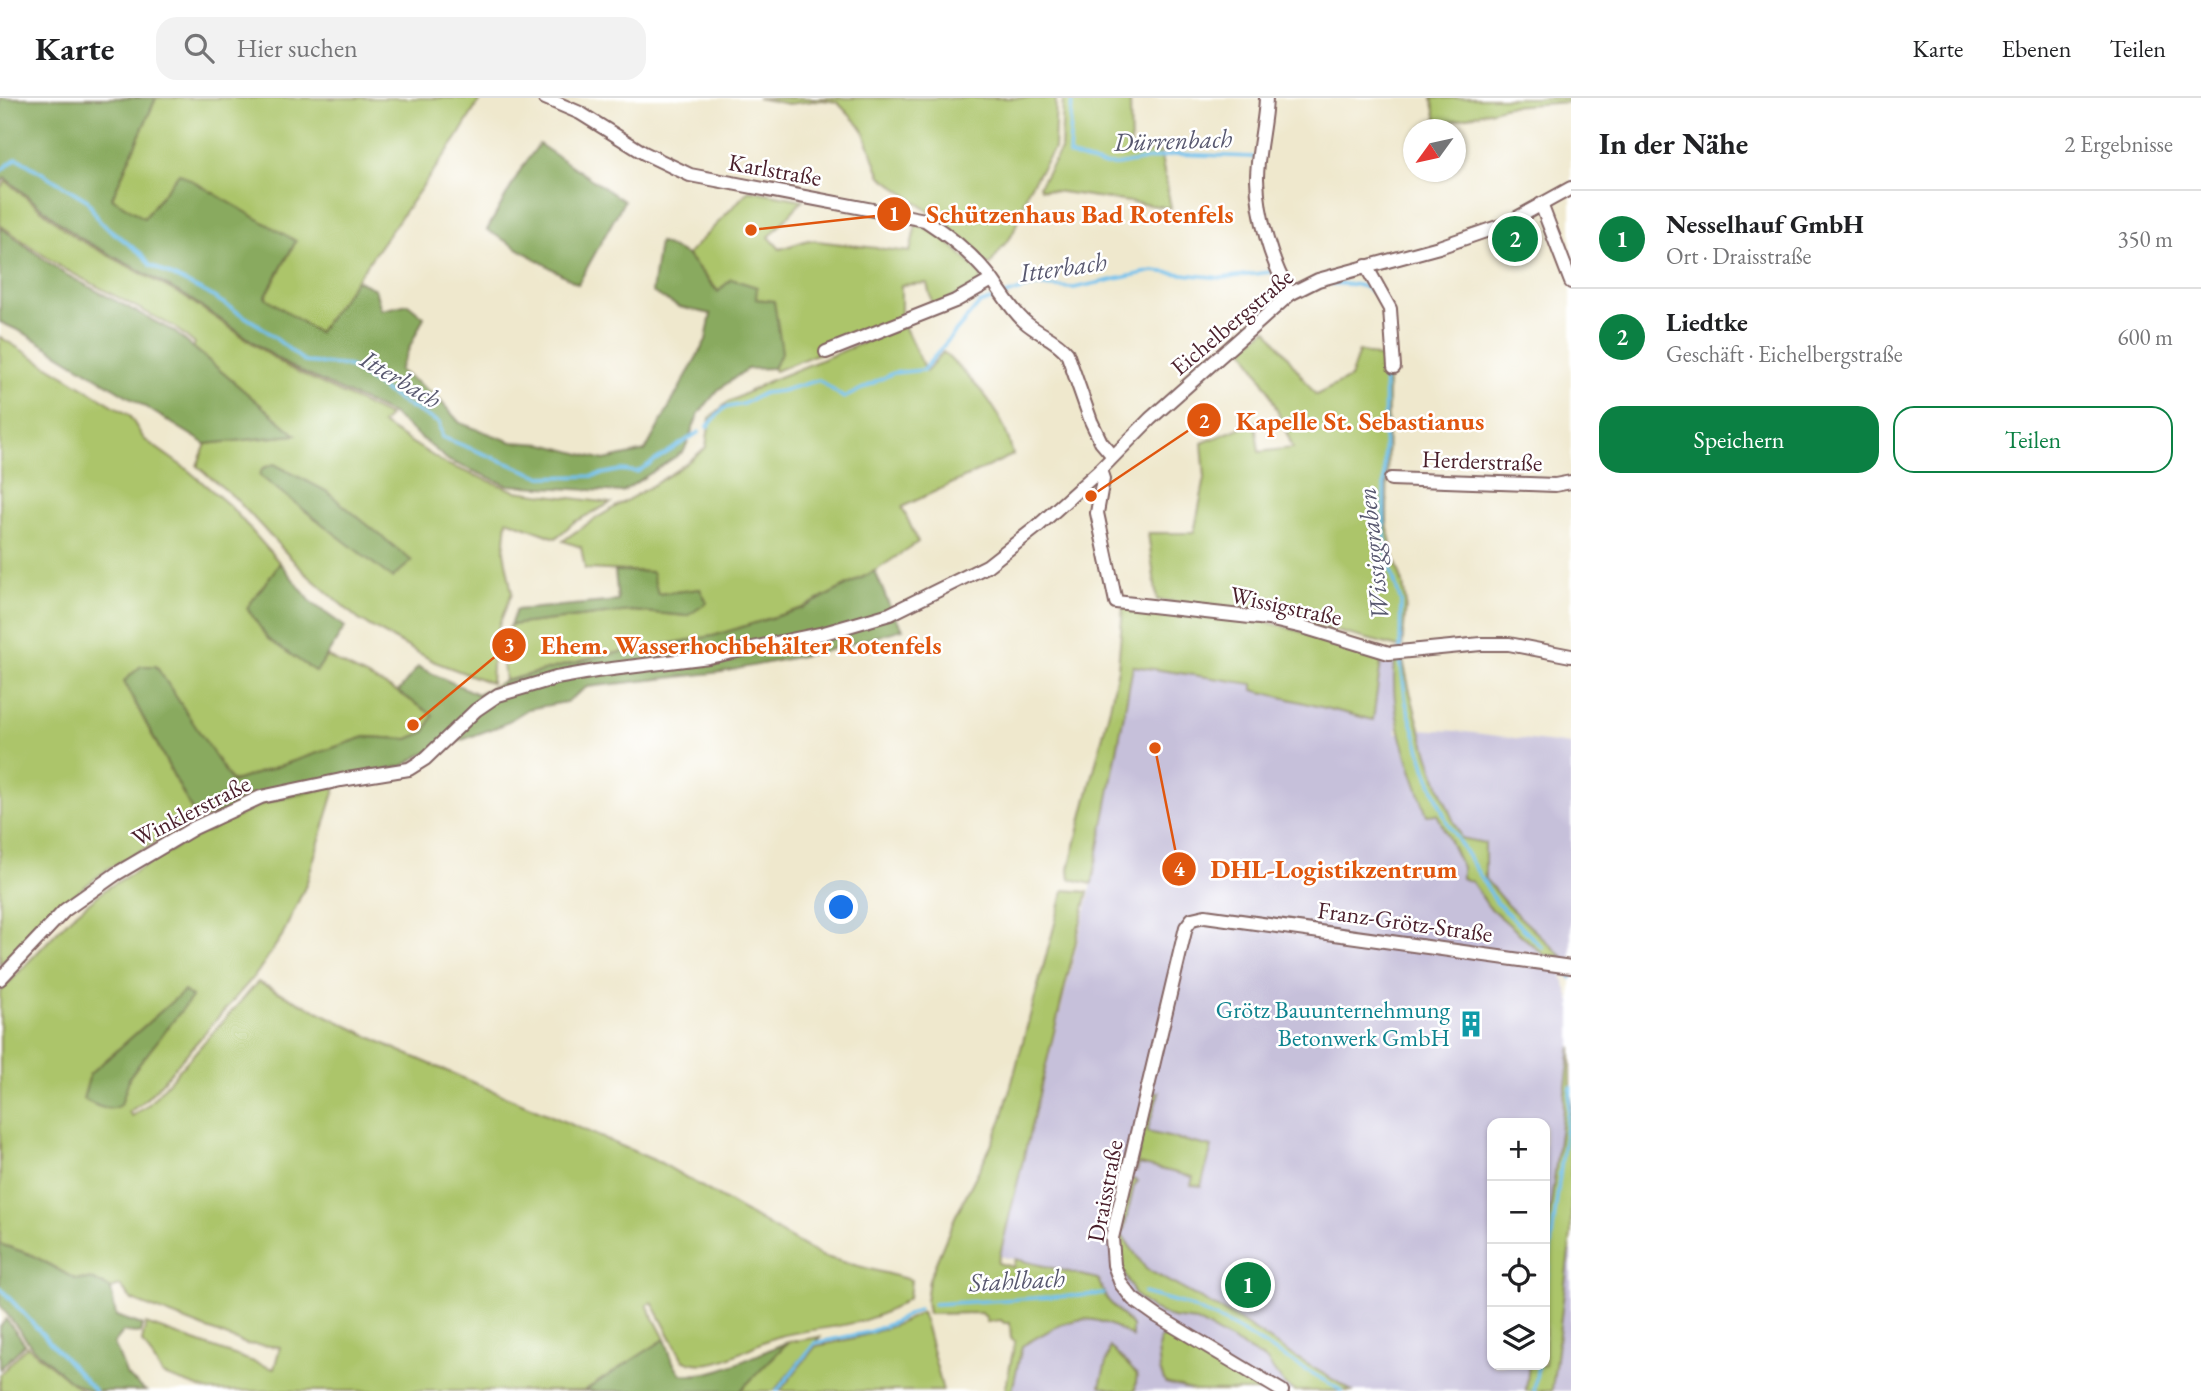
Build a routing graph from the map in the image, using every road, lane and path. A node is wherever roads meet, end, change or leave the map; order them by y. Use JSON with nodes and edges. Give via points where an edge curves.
{"nodes":[{"id":1,"x":545,"y":98,"type":"edge"},
{"id":2,"x":1266,"y":98,"type":"edge"},
{"id":3,"x":1571,"y":188,"type":"edge"},
{"id":4,"x":1541,"y":204,"type":"junction"},
{"id":5,"x":1366,"y":266,"type":"junction"},
{"id":6,"x":1571,"y":282,"type":"edge"},
{"id":7,"x":998,"y":290,"type":"junction"},
{"id":8,"x":1290,"y":294,"type":"junction"},
{"id":9,"x":826,"y":352,"type":"dead end"},
{"id":10,"x":1394,"y":368,"type":"dead end"},
{"id":11,"x":1113,"y":456,"type":"junction"},
{"id":12,"x":1101,"y":470,"type":"junction"},
{"id":13,"x":1391,"y":479,"type":"dead end"},
{"id":14,"x":1571,"y":482,"type":"edge"},
{"id":15,"x":1571,"y":656,"type":"edge"},
{"id":16,"x":499,"y":695,"type":"joint"},
{"id":17,"x":1192,"y":919,"type":"joint"},
{"id":18,"x":1571,"y":967,"type":"edge"},
{"id":19,"x":0,"y":979,"type":"edge"},
{"id":20,"x":1282,"y":1391,"type":"edge"}],
"edges":[{"from":1,"to":7,"type":"street","name":"Karlstraße","via":[[690,175],[925,220],[943,232]]},
{"from":2,"to":8,"type":"street","via":[[1257,179],[1265,229]]},
{"from":3,"to":4,"type":"street","name":"Eichelbergstraße"},
{"from":4,"to":5,"type":"street","name":"Eichelbergstraße","via":[[1470,237]]},
{"from":4,"to":6,"type":"street"},
{"from":5,"to":8,"type":"street","name":"Eichelbergstraße"},
{"from":5,"to":10,"type":"street","via":[[1390,309]]},
{"from":7,"to":9,"type":"street","via":[[955,301]]},
{"from":7,"to":11,"type":"street","name":"Karlstraße","via":[[1025,323],[1058,342],[1067,353],[1091,421]]},
{"from":8,"to":11,"type":"street","name":"Eichelbergstraße"},
{"from":11,"to":12,"type":"street","name":"Eichelbergstraße"},
{"from":12,"to":15,"type":"street","name":"Wissigstraße","via":[[1097,513],[1116,602],[1268,619],[1389,653],[1509,644]]},
{"from":12,"to":16,"type":"street","name":"Eichelbergstraße","via":[[987,566],[890,614],[709,657],[556,678]]},
{"from":13,"to":14,"type":"street","name":"Herderstraße"},
{"from":16,"to":19,"type":"street","name":"Winklerstraße","via":[[409,769],[261,797],[194,828],[65,910]]},
{"from":17,"to":18,"type":"street","name":"Franz-Grötz-Straße","via":[[1205,916]]},
{"from":17,"to":20,"type":"street","name":"Draisstraße","via":[[1186,927],[1112,1238],[1114,1265],[1133,1299]]}]}
